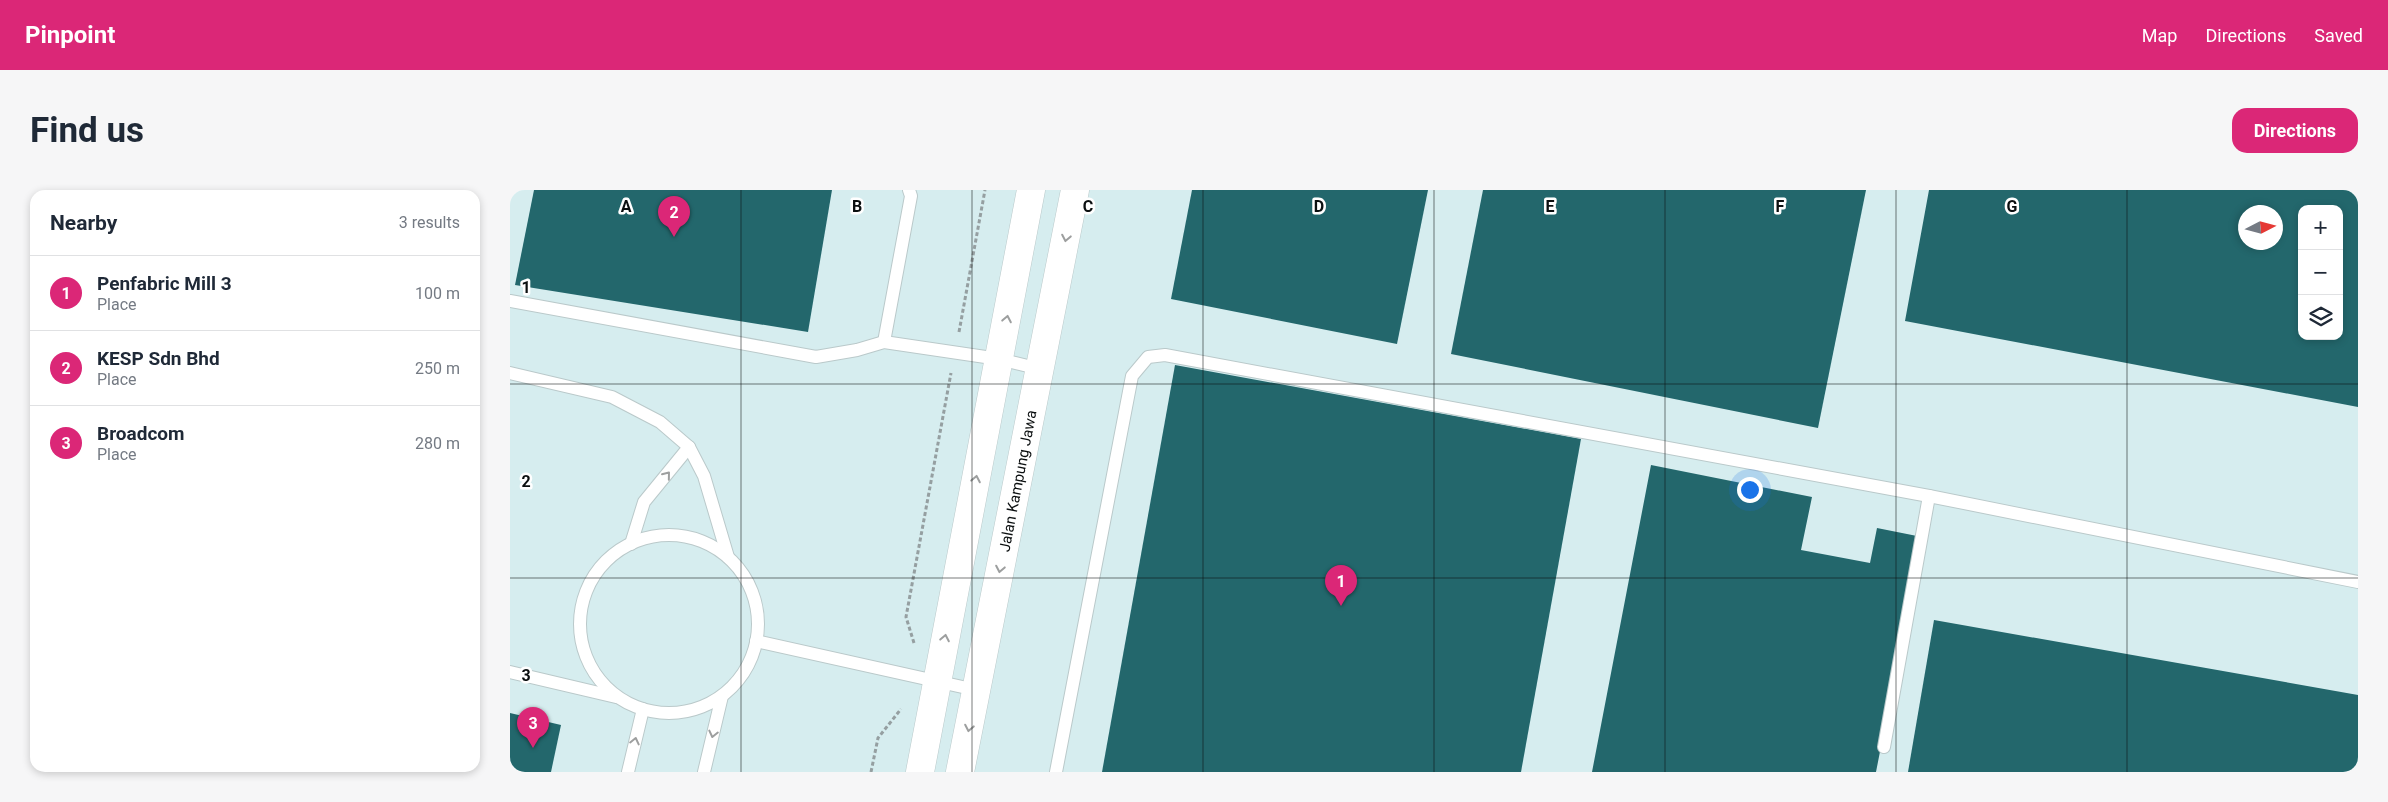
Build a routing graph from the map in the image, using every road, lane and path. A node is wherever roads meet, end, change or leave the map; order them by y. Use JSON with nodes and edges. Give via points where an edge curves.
{"nodes":[{"id":1,"x":909,"y":190,"type":"edge"},
{"id":2,"x":985,"y":190,"type":"edge"},
{"id":3,"x":1031,"y":190,"type":"edge"},
{"id":4,"x":1075,"y":190,"type":"edge"},
{"id":5,"x":510,"y":301,"type":"edge"},
{"id":6,"x":884,"y":342,"type":"junction"},
{"id":7,"x":955,"y":352,"type":"junction"},
{"id":8,"x":999,"y":360,"type":"junction"},
{"id":9,"x":1040,"y":369,"type":"junction"},
{"id":10,"x":510,"y":373,"type":"edge"},
{"id":11,"x":689,"y":447,"type":"junction"},
{"id":12,"x":1929,"y":496,"type":"junction"},
{"id":13,"x":631,"y":544,"type":"junction"},
{"id":14,"x":728,"y":557,"type":"junction"},
{"id":15,"x":2358,"y":582,"type":"edge"},
{"id":16,"x":756,"y":641,"type":"junction"},
{"id":17,"x":510,"y":672,"type":"edge"},
{"id":18,"x":927,"y":679,"type":"junction"},
{"id":19,"x":976,"y":690,"type":"junction"},
{"id":20,"x":722,"y":696,"type":"junction"},
{"id":21,"x":618,"y":697,"type":"junction"},
{"id":22,"x":643,"y":709,"type":"junction"},
{"id":23,"x":1884,"y":747,"type":"dead end"},
{"id":24,"x":628,"y":772,"type":"edge"},
{"id":25,"x":704,"y":772,"type":"edge"},
{"id":26,"x":871,"y":772,"type":"edge"},
{"id":27,"x":920,"y":772,"type":"edge"},
{"id":28,"x":960,"y":772,"type":"edge"},
{"id":29,"x":1056,"y":772,"type":"edge"}],
"edges":[{"from":1,"to":6,"type":"lane","via":[[911,196]]},
{"from":2,"to":7,"type":"path"},
{"from":8,"to":3,"type":"street","one_way":true},
{"from":4,"to":9,"type":"street","name":"Jalan Kampung Jawa","one_way":true},
{"from":5,"to":6,"type":"lane","via":[[816,357]]},
{"from":6,"to":7,"type":"lane"},
{"from":7,"to":8,"type":"lane"},
{"from":7,"to":18,"type":"path","via":[[906,617]]},
{"from":8,"to":9,"type":"lane"},
{"from":18,"to":8,"type":"street","one_way":true},
{"from":9,"to":19,"type":"street","name":"Jalan Kampung Jawa","one_way":true},
{"from":10,"to":11,"type":"lane","via":[[612,397],[660,422]]},
{"from":13,"to":11,"type":"lane","one_way":true,"via":[[644,502]]},
{"from":11,"to":14,"type":"lane","via":[[704,476]]},
{"from":12,"to":15,"type":"lane"},
{"from":12,"to":23,"type":"lane"},
{"from":12,"to":29,"type":"lane","via":[[1165,355],[1148,357],[1132,376]]},
{"from":13,"to":14,"type":"lane","via":[[642,538],[669,534],[701,540]]},
{"from":13,"to":21,"type":"lane","via":[[617,550],[601,565],[589,584],[582,605],[580,631],[586,657],[599,679]]},
{"from":14,"to":16,"type":"lane","via":[[747,581],[757,610]]},
{"from":16,"to":18,"type":"lane"},
{"from":16,"to":20,"type":"lane","via":[[744,672]]},
{"from":17,"to":21,"type":"lane"},
{"from":18,"to":19,"type":"lane"},
{"from":18,"to":26,"type":"path","via":[[878,738]]},
{"from":18,"to":27,"type":"street"},
{"from":19,"to":28,"type":"street","name":"Jalan Kampung Jawa","one_way":true},
{"from":20,"to":22,"type":"lane","via":[[697,709],[670,713]]},
{"from":20,"to":25,"type":"lane","one_way":true},
{"from":21,"to":22,"type":"lane"},
{"from":24,"to":22,"type":"lane","one_way":true}]}
